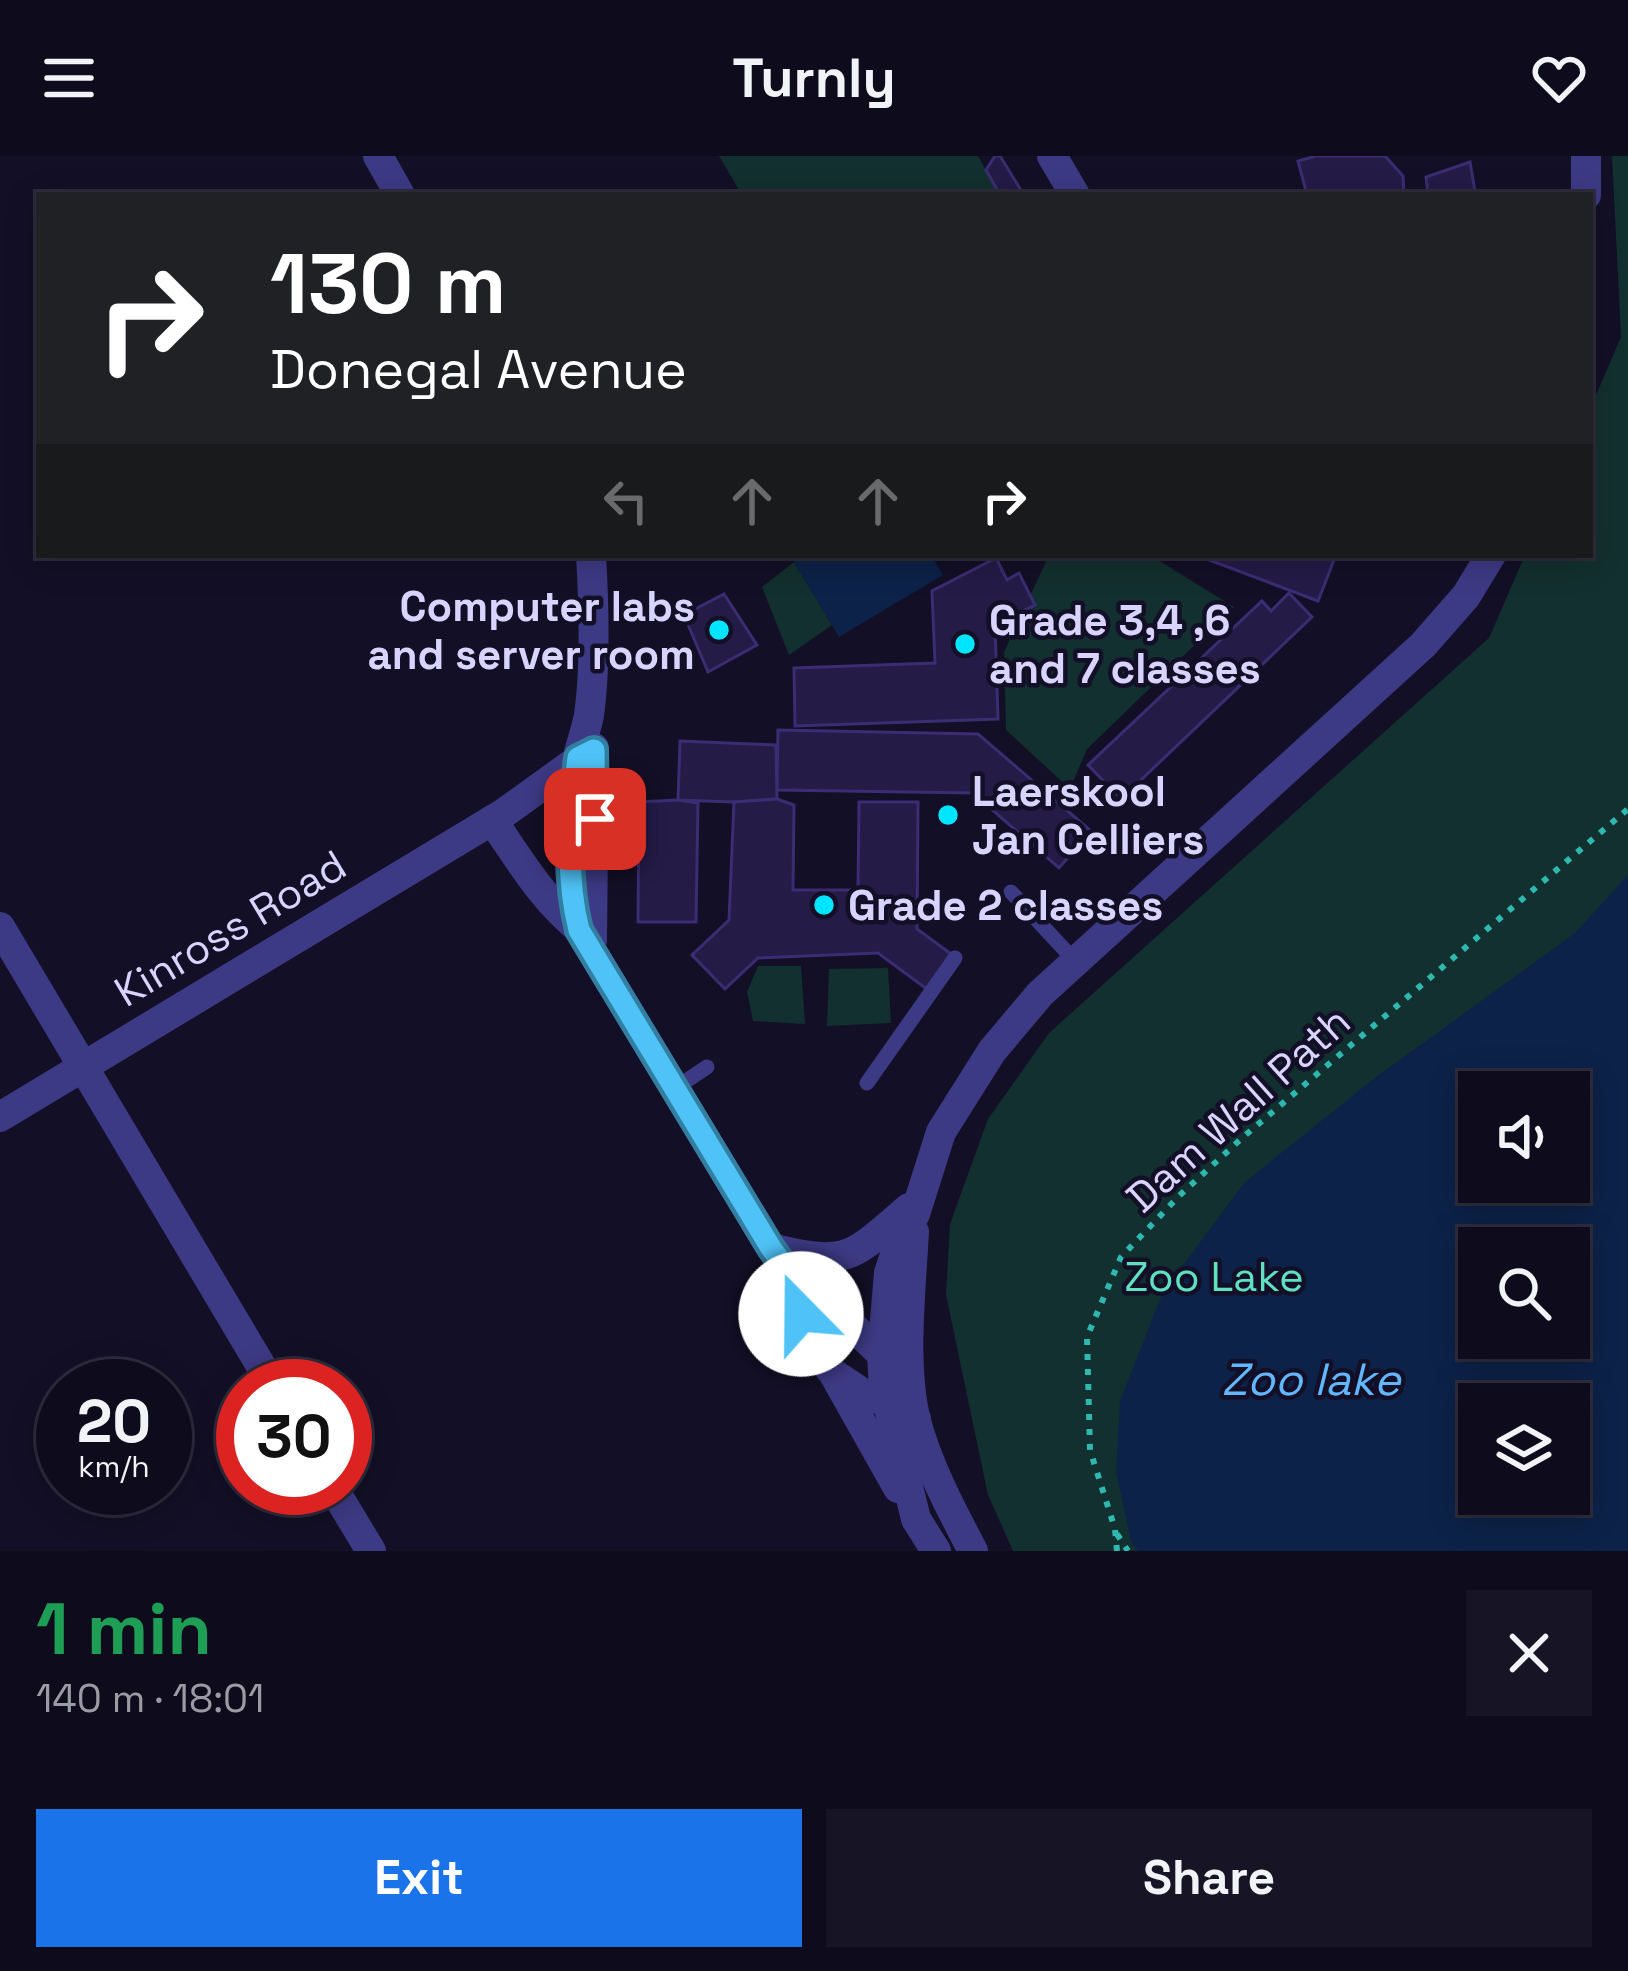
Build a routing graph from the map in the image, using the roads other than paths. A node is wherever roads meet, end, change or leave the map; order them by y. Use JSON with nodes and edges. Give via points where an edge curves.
{"nodes":[{"id":1,"x":378,"y":156,"type":"edge"},
{"id":2,"x":1052,"y":156,"type":"edge"},
{"id":3,"x":1586,"y":156,"type":"edge"},
{"id":4,"x":398,"y":192,"type":"edge"},
{"id":5,"x":1073,"y":192,"type":"edge"},
{"id":6,"x":1586,"y":192,"type":"edge"},
{"id":7,"x":591,"y":558,"type":"edge"},
{"id":8,"x":1489,"y":558,"type":"edge"},
{"id":9,"x":585,"y":769,"type":"junction"},
{"id":10,"x":498,"y":816,"type":"junction"},
{"id":11,"x":1011,"y":892,"type":"dead end"},
{"id":12,"x":0,"y":927,"type":"edge"},
{"id":13,"x":588,"y":939,"type":"junction"},
{"id":14,"x":955,"y":958,"type":"dead end"},
{"id":15,"x":1076,"y":962,"type":"junction"},
{"id":16,"x":82,"y":1066,"type":"junction"},
{"id":17,"x":706,"y":1067,"type":"dead end"},
{"id":18,"x":867,"y":1083,"type":"dead end"},
{"id":19,"x":674,"y":1089,"type":"junction"},
{"id":20,"x":0,"y":1117,"type":"edge"},
{"id":21,"x":917,"y":1207,"type":"junction"},
{"id":22,"x":779,"y":1260,"type":"junction"},
{"id":23,"x":882,"y":1355,"type":"junction"},
{"id":24,"x":257,"y":1359,"type":"edge"},
{"id":25,"x":833,"y":1374,"type":"junction"},
{"id":26,"x":911,"y":1381,"type":"junction"},
{"id":27,"x":888,"y":1402,"type":"junction"},
{"id":28,"x":916,"y":1419,"type":"junction"},
{"id":29,"x":349,"y":1515,"type":"edge"},
{"id":30,"x":916,"y":1519,"type":"junction"},
{"id":31,"x":371,"y":1551,"type":"edge"},
{"id":32,"x":936,"y":1551,"type":"edge"},
{"id":33,"x":973,"y":1551,"type":"edge"}],
"edges":[{"from":1,"to":4,"type":"street"},
{"from":2,"to":5,"type":"street"},
{"from":3,"to":6,"type":"street"},
{"from":7,"to":9,"type":"street"},
{"from":8,"to":15,"type":"street","via":[[1423,645]]},
{"from":9,"to":10,"type":"street","name":"Kinross Road"},
{"from":9,"to":13,"type":"street","via":[[572,888]]},
{"from":10,"to":13,"type":"street","via":[[533,880]]},
{"from":10,"to":16,"type":"street","name":"Kinross Road"},
{"from":11,"to":15,"type":"lane"},
{"from":12,"to":16,"type":"street"},
{"from":13,"to":19,"type":"street"},
{"from":14,"to":18,"type":"lane"},
{"from":15,"to":21,"type":"street","via":[[1040,994],[959,1099]]},
{"from":16,"to":20,"type":"street","name":"Kinross Road"},
{"from":16,"to":24,"type":"street"},
{"from":17,"to":19,"type":"lane"},
{"from":19,"to":22,"type":"street"},
{"from":21,"to":22,"type":"street","via":[[856,1251]]},
{"from":21,"to":23,"type":"street","via":[[889,1273]]},
{"from":21,"to":26,"type":"street"},
{"from":22,"to":23,"type":"street"},
{"from":22,"to":25,"type":"street"},
{"from":23,"to":26,"type":"street"},
{"from":23,"to":27,"type":"street"},
{"from":25,"to":27,"type":"street"},
{"from":25,"to":30,"type":"street"},
{"from":26,"to":28,"type":"street"},
{"from":27,"to":28,"type":"street"},
{"from":27,"to":30,"type":"street"},
{"from":28,"to":33,"type":"street"},
{"from":29,"to":31,"type":"street"},
{"from":30,"to":32,"type":"street"}]}
